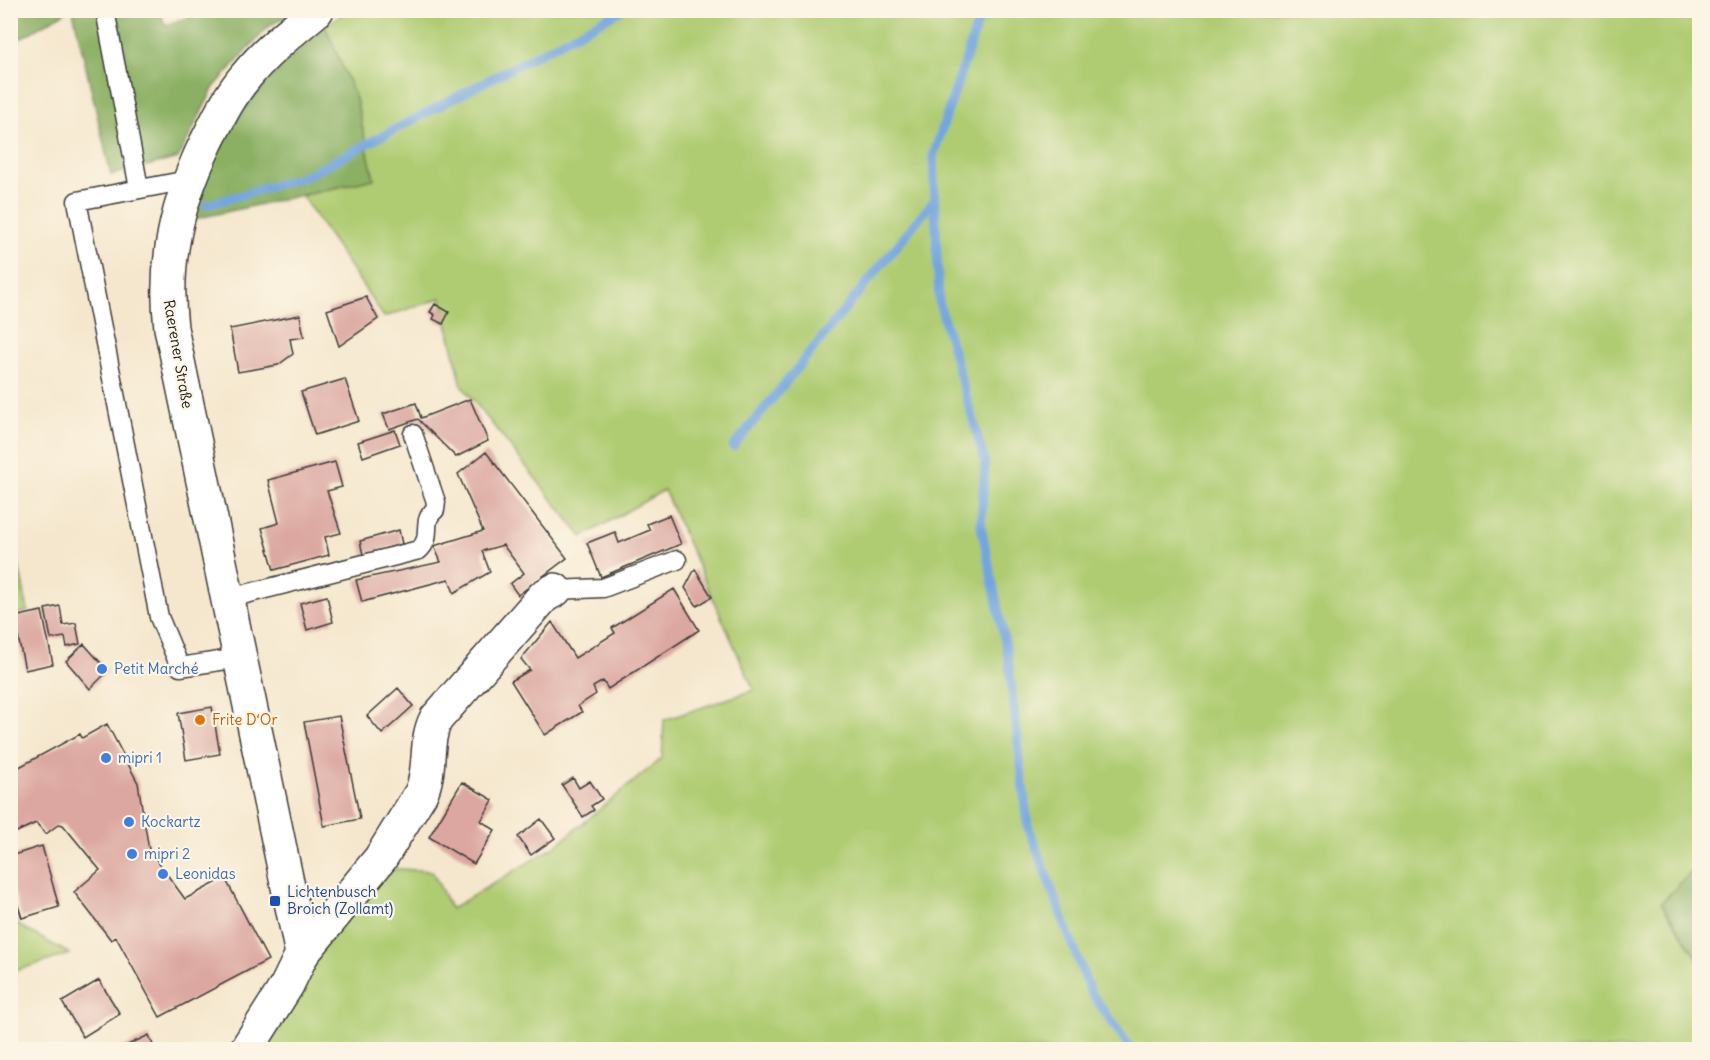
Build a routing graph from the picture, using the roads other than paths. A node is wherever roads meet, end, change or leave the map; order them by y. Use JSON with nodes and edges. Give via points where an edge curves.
{"nodes":[{"id":1,"x":105,"y":10,"type":"edge"},
{"id":2,"x":317,"y":10,"type":"edge"},
{"id":3,"x":188,"y":180,"type":"junction"},
{"id":4,"x":139,"y":188,"type":"junction"},
{"id":5,"x":413,"y":434,"type":"dead end"},
{"id":6,"x":677,"y":560,"type":"dead end"},
{"id":7,"x":555,"y":590,"type":"joint"},
{"id":8,"x":226,"y":599,"type":"junction"},
{"id":9,"x":239,"y":658,"type":"junction"},
{"id":10,"x":302,"y":954,"type":"junction"},
{"id":11,"x":246,"y":1050,"type":"edge"}],
"edges":[{"from":1,"to":4,"type":"lane"},
{"from":2,"to":3,"type":"street","name":"Raerener Straße","via":[[247,75],[224,106]]},
{"from":3,"to":4,"type":"lane"},
{"from":3,"to":8,"type":"street","name":"Raerener Straße","via":[[174,226],[167,296]]},
{"from":4,"to":9,"type":"lane","via":[[77,201],[159,617],[180,667]]},
{"from":5,"to":8,"type":"lane","via":[[436,502],[426,523],[426,545],[419,550]]},
{"from":6,"to":7,"type":"lane","via":[[603,588]]},
{"from":7,"to":10,"type":"street","via":[[544,596],[436,719],[430,730],[427,782],[422,793],[380,859]]},
{"from":8,"to":9,"type":"street","name":"Raerener Straße"},
{"from":9,"to":10,"type":"street","name":"Raerener Straße"},
{"from":10,"to":11,"type":"street"}]}
